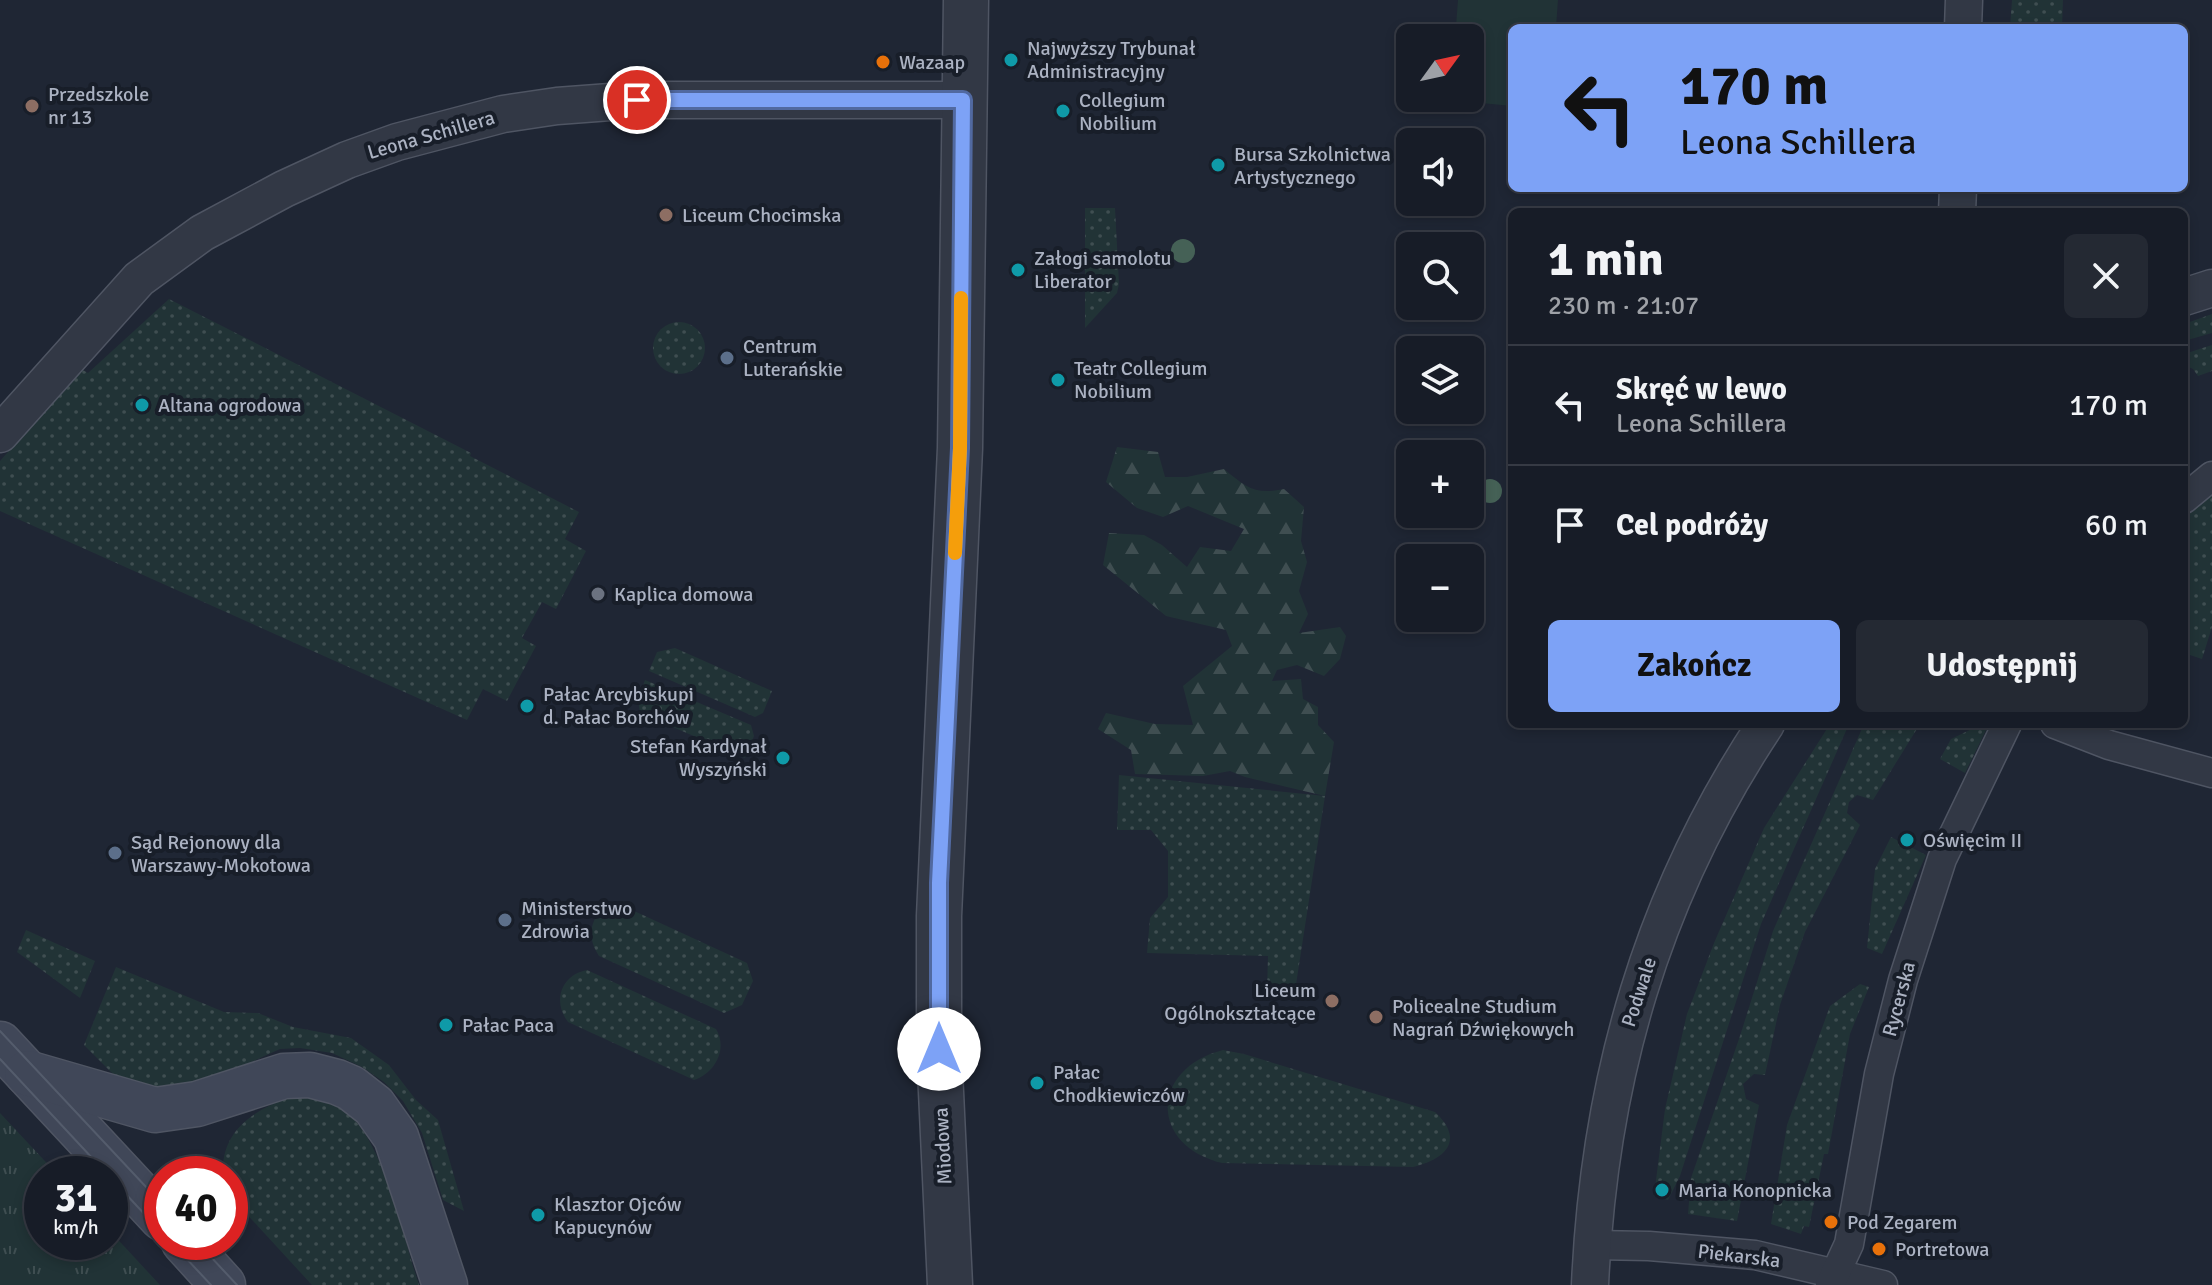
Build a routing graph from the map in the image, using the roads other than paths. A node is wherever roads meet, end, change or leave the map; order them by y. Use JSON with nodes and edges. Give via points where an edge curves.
{"nodes":[{"id":1,"x":966,"y":0,"type":"edge"},
{"id":2,"x":1964,"y":0,"type":"edge"},
{"id":3,"x":1963,"y":24,"type":"edge"},
{"id":4,"x":963,"y":100,"type":"junction"},
{"id":5,"x":2212,"y":288,"type":"edge"},
{"id":6,"x":2188,"y":296,"type":"edge"},
{"id":7,"x":0,"y":434,"type":"edge"},
{"id":8,"x":2212,"y":476,"type":"edge"},
{"id":9,"x":2188,"y":496,"type":"edge"},
{"id":10,"x":1763,"y":728,"type":"edge"},
{"id":11,"x":2005,"y":728,"type":"edge"},
{"id":12,"x":2065,"y":728,"type":"edge"},
{"id":13,"x":2212,"y":773,"type":"edge"},
{"id":14,"x":14,"y":1059,"type":"edge"},
{"id":15,"x":144,"y":1199,"type":"edge"},
{"id":16,"x":1593,"y":1245,"type":"junction"},
{"id":17,"x":200,"y":1260,"type":"edge"},
{"id":18,"x":1832,"y":1279,"type":"edge"},
{"id":19,"x":223,"y":1285,"type":"edge"},
{"id":20,"x":445,"y":1285,"type":"edge"},
{"id":21,"x":950,"y":1285,"type":"edge"},
{"id":22,"x":1590,"y":1285,"type":"edge"},
{"id":23,"x":1883,"y":1285,"type":"edge"}],
"edges":[{"from":1,"to":4,"type":"street","name":"Miodowa"},
{"from":2,"to":3,"type":"street"},
{"from":4,"to":7,"type":"street","name":"Leona Schillera","via":[[589,103],[503,114],[397,142],[347,160],[202,233],[139,279]]},
{"from":4,"to":21,"type":"street","name":"Miodowa","via":[[960,448],[939,894],[939,1049]]},
{"from":5,"to":6,"type":"street"},
{"from":8,"to":9,"type":"street"},
{"from":10,"to":16,"type":"street","name":"Podwale","via":[[1694,847],[1629,1018],[1600,1162]]},
{"from":11,"to":18,"type":"street","name":"Rycerska","via":[[1942,859],[1903,980],[1879,1074],[1849,1244]]},
{"from":12,"to":13,"type":"street"},
{"from":14,"to":15,"type":"main road"},
{"from":14,"to":20,"type":"main road","via":[[155,1110],[197,1104],[284,1076],[310,1075],[351,1088],[374,1106],[396,1137]]},
{"from":16,"to":18,"type":"street","name":"Piekarska","via":[[1755,1255]]},
{"from":16,"to":22,"type":"street","name":"Podwale"},
{"from":17,"to":19,"type":"main road"},
{"from":18,"to":23,"type":"street","name":"Piekarska"}]}
